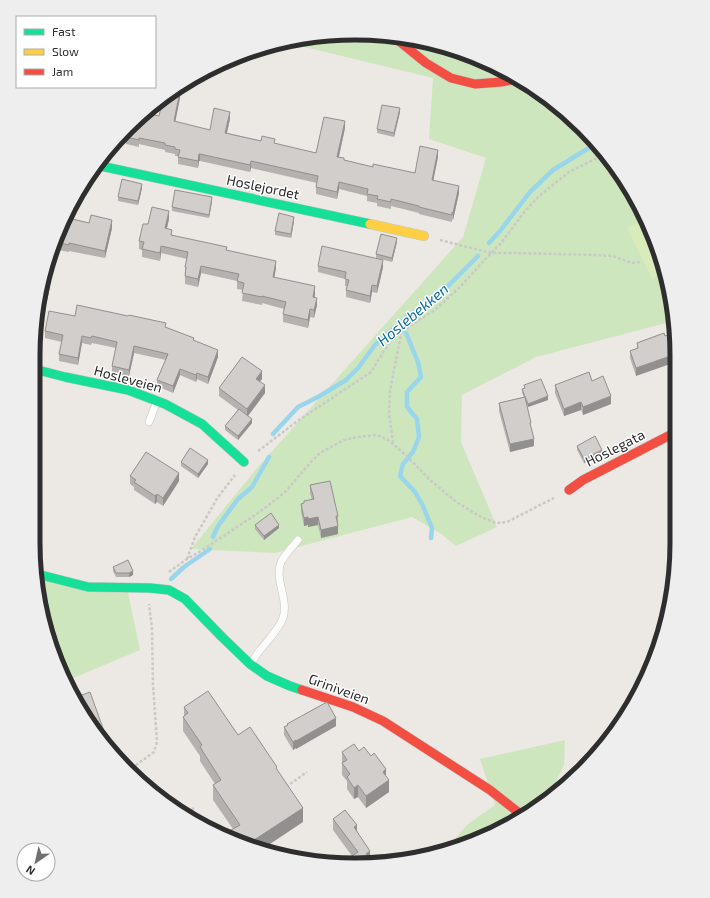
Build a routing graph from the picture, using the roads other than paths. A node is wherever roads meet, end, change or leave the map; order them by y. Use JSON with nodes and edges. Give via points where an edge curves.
{"nodes":[{"id":1,"x":403,"y":44,"type":"edge"},
{"id":2,"x":509,"y":81,"type":"edge"},
{"id":3,"x":103,"y":166,"type":"edge"},
{"id":4,"x":424,"y":236,"type":"road end"},
{"id":5,"x":40,"y":371,"type":"edge"},
{"id":6,"x":157,"y":401,"type":"junction"},
{"id":7,"x":149,"y":422,"type":"dead end"},
{"id":8,"x":670,"y":435,"type":"edge"},
{"id":9,"x":244,"y":462,"type":"road end"},
{"id":10,"x":569,"y":490,"type":"road end"},
{"id":11,"x":298,"y":540,"type":"dead end"},
{"id":12,"x":42,"y":575,"type":"edge"},
{"id":13,"x":250,"y":664,"type":"junction"},
{"id":14,"x":518,"y":812,"type":"edge"}],
"edges":[{"from":1,"to":2,"type":"street","via":[[426,63],[451,78],[475,84]]},
{"from":3,"to":4,"type":"street","name":"Hoslejordet"},
{"from":5,"to":6,"type":"street","name":"Hosleveien","via":[[128,390]]},
{"from":6,"to":7,"type":"lane"},
{"from":6,"to":9,"type":"street","name":"Hosleveien","via":[[202,424]]},
{"from":8,"to":10,"type":"street","name":"Hoslegata","via":[[583,480]]},
{"from":11,"to":13,"type":"lane","via":[[285,555],[280,566],[284,598],[283,618]]},
{"from":12,"to":13,"type":"street","name":"Griniveien","via":[[88,587],[169,590],[185,599]]},
{"from":13,"to":14,"type":"street","name":"Griniveien","via":[[267,676],[290,686],[353,707],[383,721],[490,790]]}]}
